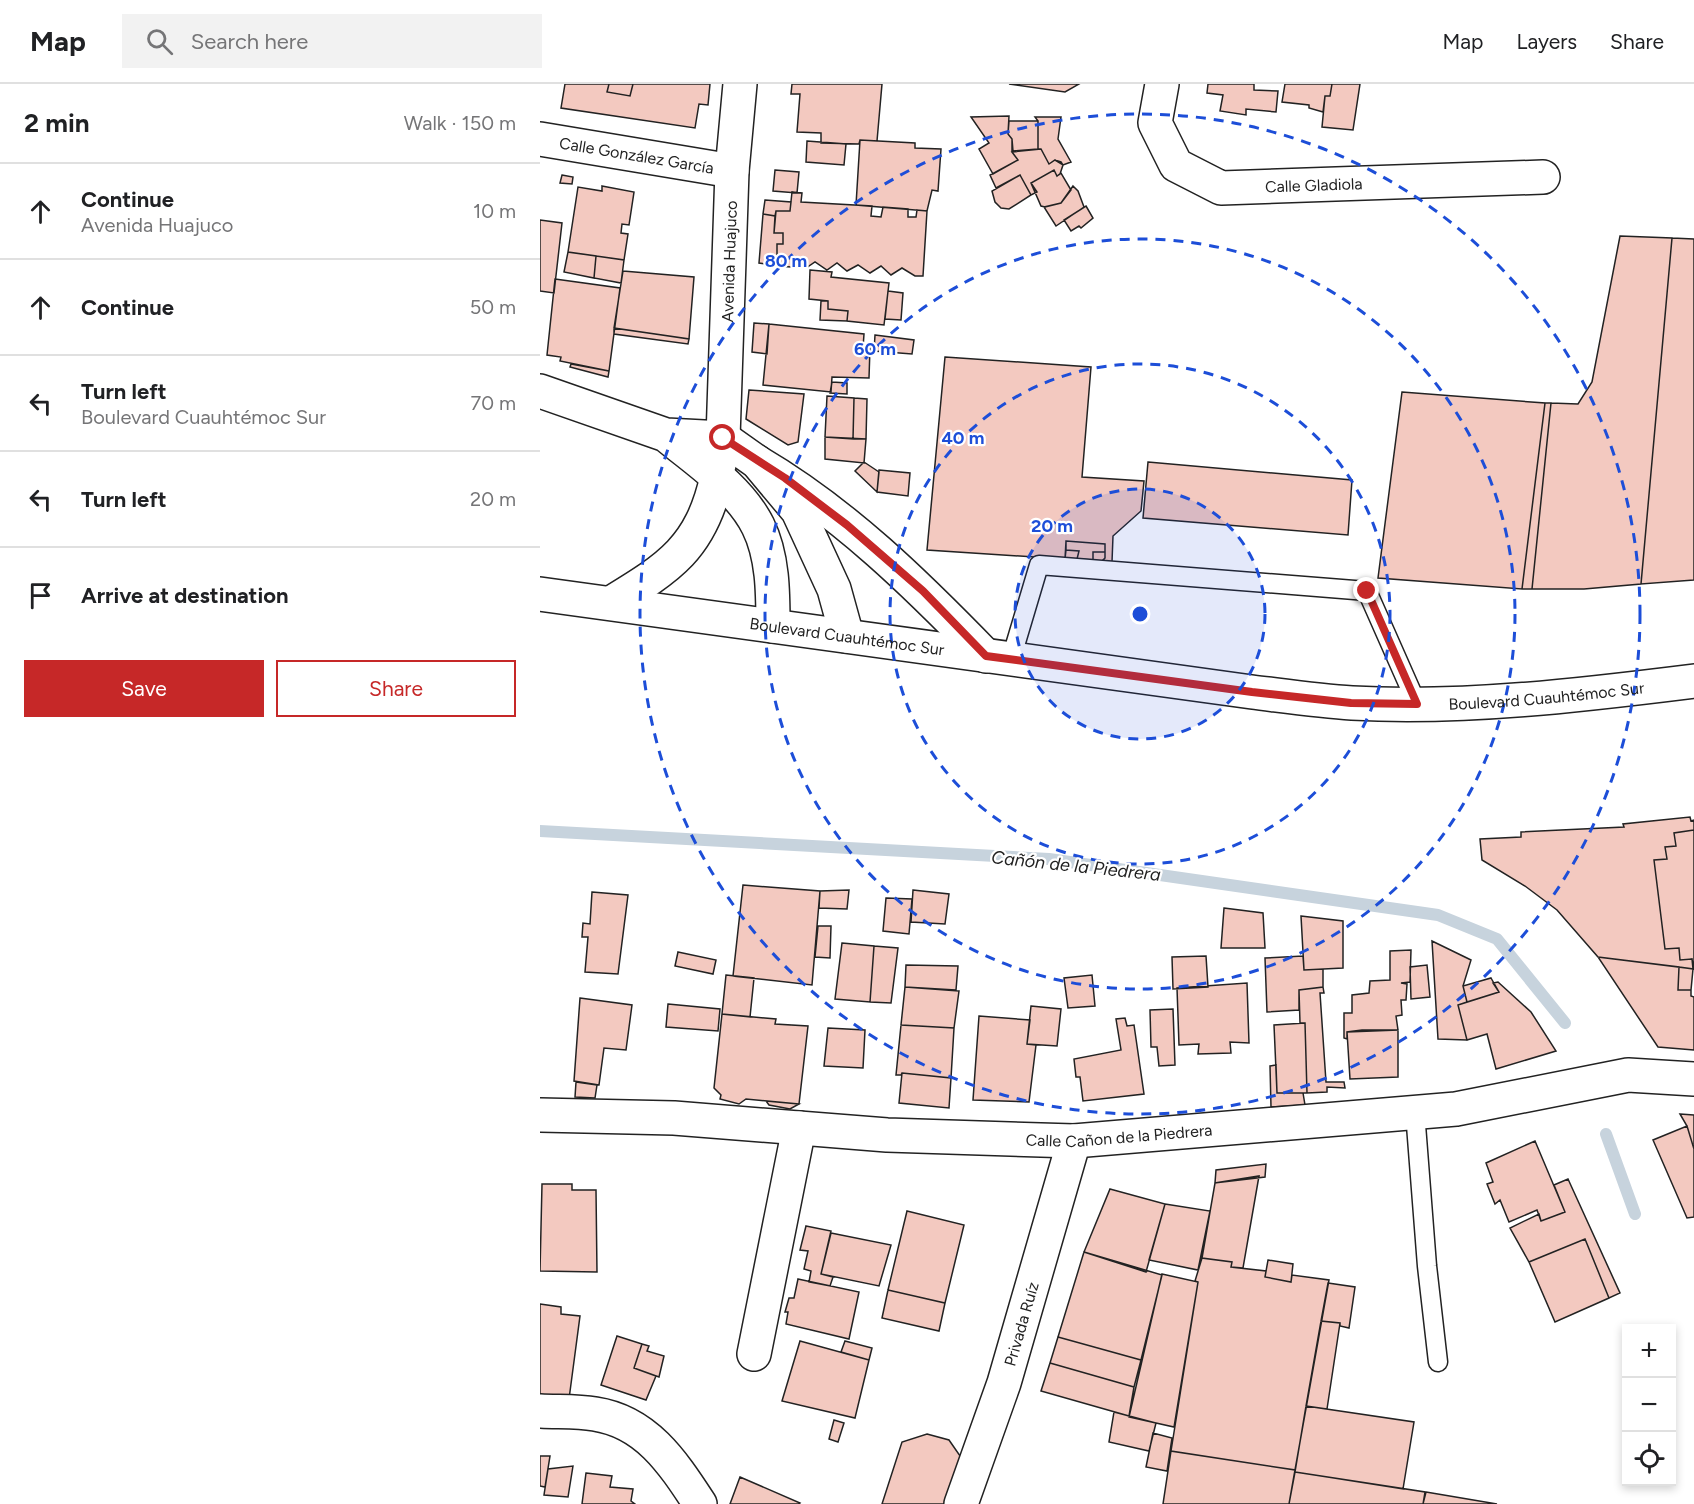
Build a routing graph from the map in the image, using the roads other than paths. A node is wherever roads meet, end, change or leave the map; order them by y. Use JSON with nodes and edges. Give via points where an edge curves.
{"nodes":[{"id":1,"x":740,"y":84,"type":"edge"},
{"id":2,"x":1162,"y":84,"type":"edge"},
{"id":3,"x":540,"y":139,"type":"edge"},
{"id":4,"x":732,"y":171,"type":"junction"},
{"id":5,"x":1544,"y":177,"type":"dead end"},
{"id":6,"x":540,"y":391,"type":"edge"},
{"id":7,"x":666,"y":435,"type":"junction"},
{"id":8,"x":723,"y":438,"type":"junction"},
{"id":9,"x":757,"y":462,"type":"junction"},
{"id":10,"x":717,"y":477,"type":"junction"},
{"id":11,"x":540,"y":594,"type":"edge"},
{"id":12,"x":611,"y":603,"type":"junction"},
{"id":13,"x":773,"y":626,"type":"junction"},
{"id":14,"x":848,"y":636,"type":"junction"},
{"id":15,"x":998,"y":658,"type":"junction"},
{"id":16,"x":1694,"y":681,"type":"edge"},
{"id":17,"x":1417,"y":704,"type":"junction"},
{"id":18,"x":1694,"y":1079,"type":"edge"},
{"id":19,"x":1415,"y":1112,"type":"junction"},
{"id":20,"x":540,"y":1115,"type":"edge"},
{"id":21,"x":799,"y":1128,"type":"junction"},
{"id":22,"x":1074,"y":1141,"type":"junction"},
{"id":23,"x":754,"y":1354,"type":"dead end"},
{"id":24,"x":1438,"y":1362,"type":"dead end"},
{"id":25,"x":540,"y":1411,"type":"edge"},
{"id":26,"x":700,"y":1504,"type":"edge"},
{"id":27,"x":961,"y":1504,"type":"edge"}],
"edges":[{"from":1,"to":4,"type":"street","name":"Avenida Huajuco"},
{"from":2,"to":5,"type":"street","name":"Calle Gladiola","via":[[1155,123],[1176,165],[1221,188]]},
{"from":3,"to":4,"type":"street","name":"Calle González García"},
{"from":4,"to":8,"type":"street","name":"Avenida Huajuco"},
{"from":6,"to":7,"type":"street"},
{"from":7,"to":8,"type":"street"},
{"from":7,"to":10,"type":"street"},
{"from":8,"to":9,"type":"street"},
{"from":8,"to":10,"type":"street","name":"Avenida Huajuco"},
{"from":9,"to":14,"type":"street","via":[[798,511],[834,589]]},
{"from":9,"to":15,"type":"street","via":[[847,525]]},
{"from":10,"to":12,"type":"street","name":"Avenida Huajuco","via":[[694,539],[679,557]]},
{"from":10,"to":13,"type":"street","via":[[758,526],[774,584]]},
{"from":11,"to":12,"type":"street","name":"Boulevard Cuauhtémoc Sur"},
{"from":12,"to":13,"type":"street","name":"Boulevard Cuauhtémoc Sur"},
{"from":13,"to":14,"type":"street","name":"Boulevard Cuauhtémoc Sur"},
{"from":14,"to":15,"type":"street","name":"Boulevard Cuauhtémoc Sur"},
{"from":15,"to":17,"type":"street","name":"Boulevard Cuauhtémoc Sur","via":[[1351,703]]},
{"from":15,"to":17,"type":"lane","via":[[1039,565],[1367,591]]},
{"from":16,"to":17,"type":"street","name":"Boulevard Cuauhtémoc Sur"},
{"from":18,"to":19,"type":"street","name":"Calle Cañon de la Piedrera","via":[[1628,1075],[1456,1109]]},
{"from":19,"to":22,"type":"street","name":"Calle Cañon de la Piedrera"},
{"from":19,"to":24,"type":"lane"},
{"from":20,"to":21,"type":"street","name":"Calle Cañon de la Piedrera","via":[[674,1118]]},
{"from":21,"to":22,"type":"street","name":"Calle Cañon de la Piedrera"},
{"from":21,"to":23,"type":"street"},
{"from":22,"to":27,"type":"street","name":"Privada Ruíz","via":[[1004,1383]]},
{"from":25,"to":26,"type":"street","via":[[597,1414],[640,1430],[669,1457]]}]}
